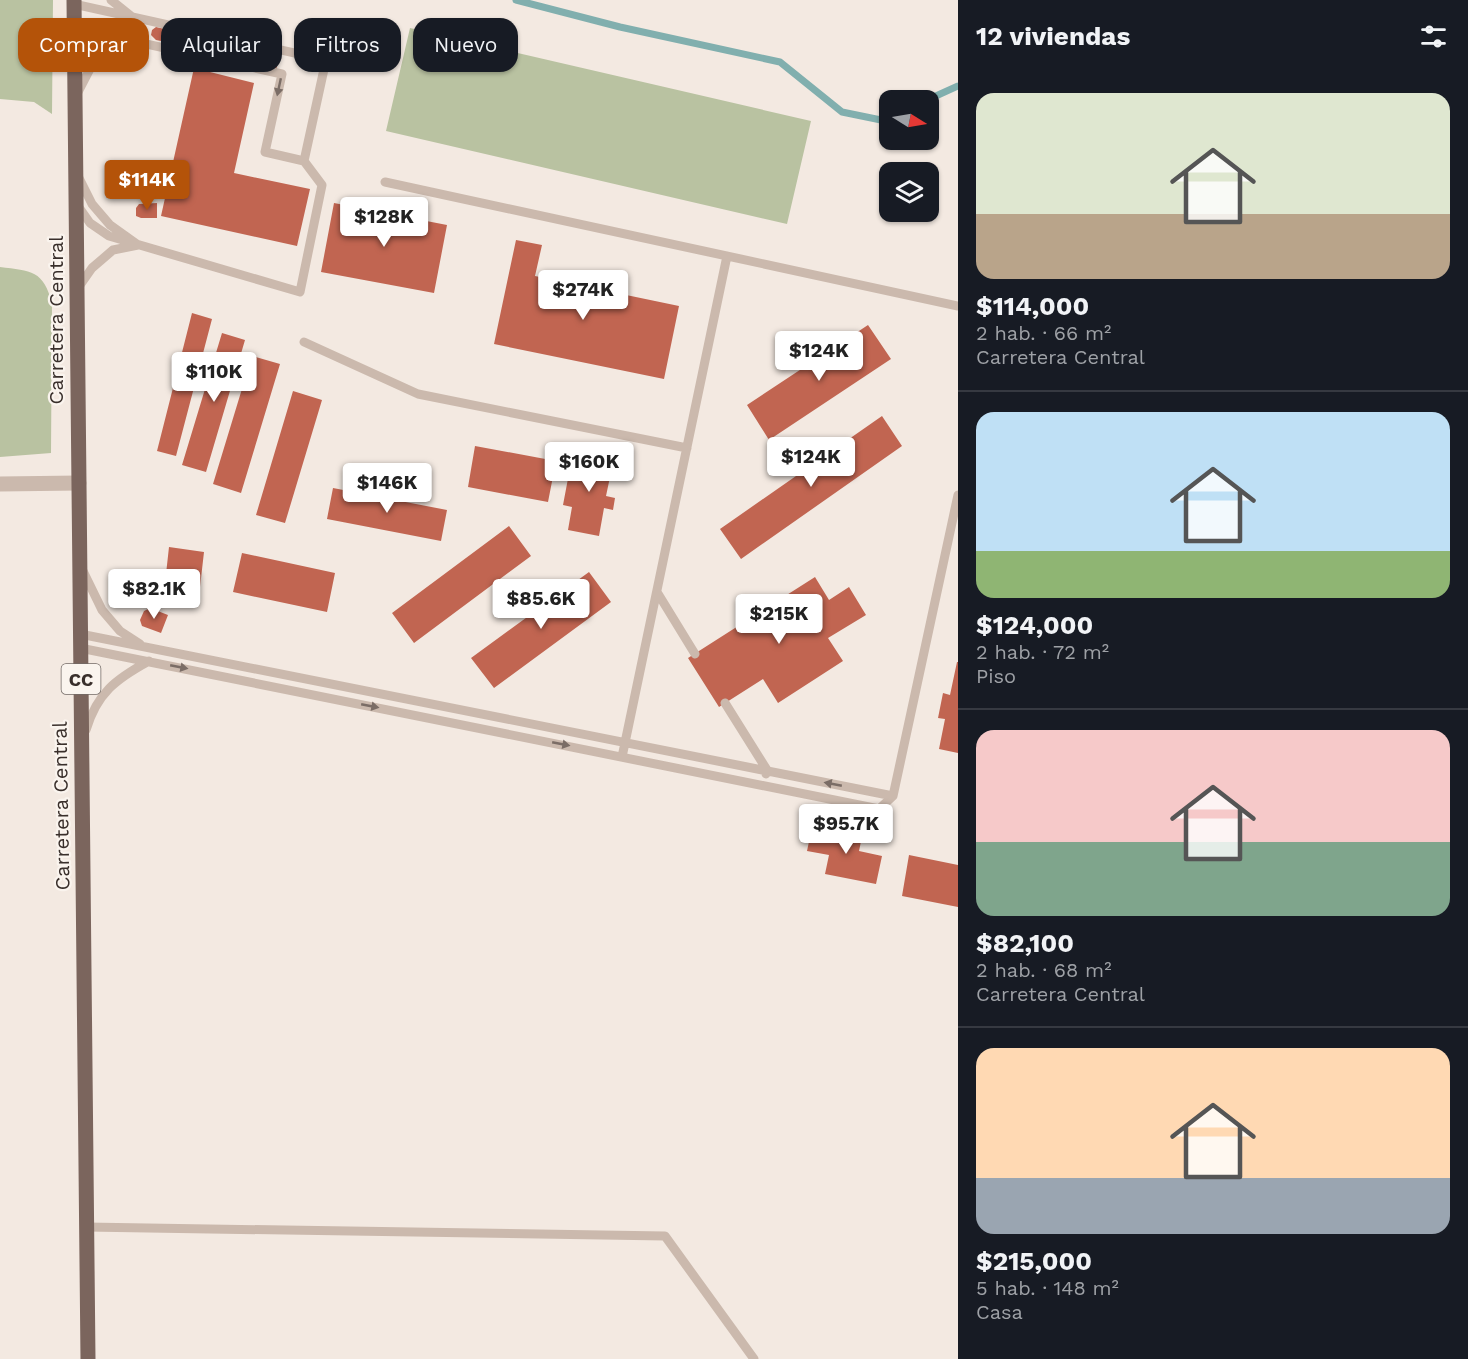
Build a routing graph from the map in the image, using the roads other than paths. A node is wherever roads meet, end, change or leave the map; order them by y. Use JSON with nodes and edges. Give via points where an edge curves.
{"nodes":[{"id":1,"x":111,"y":0,"type":"edge"},
{"id":2,"x":74,"y":2,"type":"edge"},
{"id":3,"x":132,"y":17,"type":"junction"},
{"id":4,"x":74,"y":18,"type":"edge"},
{"id":5,"x":149,"y":45,"type":"edge"},
{"id":6,"x":75,"y":72,"type":"edge"},
{"id":7,"x":88,"y":72,"type":"edge"},
{"id":8,"x":75,"y":99,"type":"junction"},
{"id":9,"x":304,"y":161,"type":"junction"},
{"id":10,"x":76,"y":172,"type":"junction"},
{"id":11,"x":385,"y":182,"type":"dead end"},
{"id":12,"x":77,"y":204,"type":"junction"},
{"id":13,"x":138,"y":245,"type":"junction"},
{"id":14,"x":727,"y":256,"type":"junction"},
{"id":15,"x":77,"y":290,"type":"junction"},
{"id":16,"x":958,"y":306,"type":"edge"},
{"id":17,"x":304,"y":342,"type":"dead end"},
{"id":18,"x":687,"y":448,"type":"junction"},
{"id":19,"x":79,"y":483,"type":"junction"},
{"id":20,"x":0,"y":484,"type":"edge"},
{"id":21,"x":958,"y":495,"type":"edge"},
{"id":22,"x":80,"y":563,"type":"junction"},
{"id":23,"x":657,"y":592,"type":"junction"},
{"id":24,"x":80,"y":641,"type":"junction"},
{"id":25,"x":144,"y":647,"type":"junction"},
{"id":26,"x":695,"y":654,"type":"dead end"},
{"id":27,"x":148,"y":661,"type":"junction"},
{"id":28,"x":725,"y":703,"type":"dead end"},
{"id":29,"x":625,"y":742,"type":"junction"},
{"id":30,"x":81,"y":744,"type":"junction"},
{"id":31,"x":622,"y":757,"type":"junction"},
{"id":32,"x":767,"y":771,"type":"junction"},
{"id":33,"x":764,"y":785,"type":"junction"},
{"id":34,"x":893,"y":796,"type":"junction"},
{"id":35,"x":86,"y":1227,"type":"junction"},
{"id":36,"x":88,"y":1359,"type":"edge"},
{"id":37,"x":754,"y":1359,"type":"edge"}],
"edges":[{"from":1,"to":3,"type":"lane"},
{"from":2,"to":3,"type":"lane"},
{"from":2,"to":4,"type":"main road","name":"Carretera Central","number":"CC"},
{"from":3,"to":9,"type":"lane","via":[[326,60]]},
{"from":5,"to":9,"type":"lane","one_way":true,"via":[[282,74],[265,152]]},
{"from":6,"to":8,"type":"main road","name":"Carretera Central","number":"CC"},
{"from":7,"to":8,"type":"lane"},
{"from":8,"to":10,"type":"main road","name":"Carretera Central","number":"CC"},
{"from":9,"to":13,"type":"lane","via":[[322,185],[300,292]]},
{"from":10,"to":12,"type":"main road","name":"Carretera Central","number":"CC"},
{"from":10,"to":13,"type":"lane","via":[[92,204],[110,225]]},
{"from":11,"to":14,"type":"lane"},
{"from":12,"to":13,"type":"lane","via":[[90,222],[109,236]]},
{"from":12,"to":15,"type":"main road","name":"Carretera Central","number":"CC"},
{"from":13,"to":15,"type":"lane","via":[[113,250],[92,268]]},
{"from":14,"to":16,"type":"lane"},
{"from":14,"to":18,"type":"lane"},
{"from":15,"to":19,"type":"main road","name":"Carretera Central","number":"CC"},
{"from":17,"to":18,"type":"lane","via":[[418,394]]},
{"from":18,"to":23,"type":"lane"},
{"from":19,"to":20,"type":"street"},
{"from":19,"to":22,"type":"main road","name":"Carretera Central","number":"CC"},
{"from":21,"to":34,"type":"lane"},
{"from":22,"to":24,"type":"main road","name":"Carretera Central","number":"CC"},
{"from":22,"to":25,"type":"lane","via":[[102,610],[120,630]]},
{"from":23,"to":26,"type":"lane"},
{"from":23,"to":29,"type":"lane"},
{"from":24,"to":25,"type":"lane"},
{"from":24,"to":27,"type":"lane"},
{"from":24,"to":30,"type":"main road","name":"Carretera Central","number":"CC"},
{"from":25,"to":29,"type":"lane"},
{"from":27,"to":30,"type":"lane","via":[[125,674],[101,696]]},
{"from":27,"to":31,"type":"lane","one_way":true},
{"from":28,"to":32,"type":"lane"},
{"from":29,"to":31,"type":"lane"},
{"from":29,"to":32,"type":"lane"},
{"from":30,"to":35,"type":"main road","name":"Carretera Central","number":"CC"},
{"from":31,"to":33,"type":"lane"},
{"from":32,"to":33,"type":"lane"},
{"from":34,"to":32,"type":"lane","one_way":true},
{"from":33,"to":34,"type":"lane","via":[[879,809]]},
{"from":35,"to":36,"type":"main road","name":"Carretera Central","number":"CC"},
{"from":35,"to":37,"type":"lane","via":[[665,1236]]}]}
